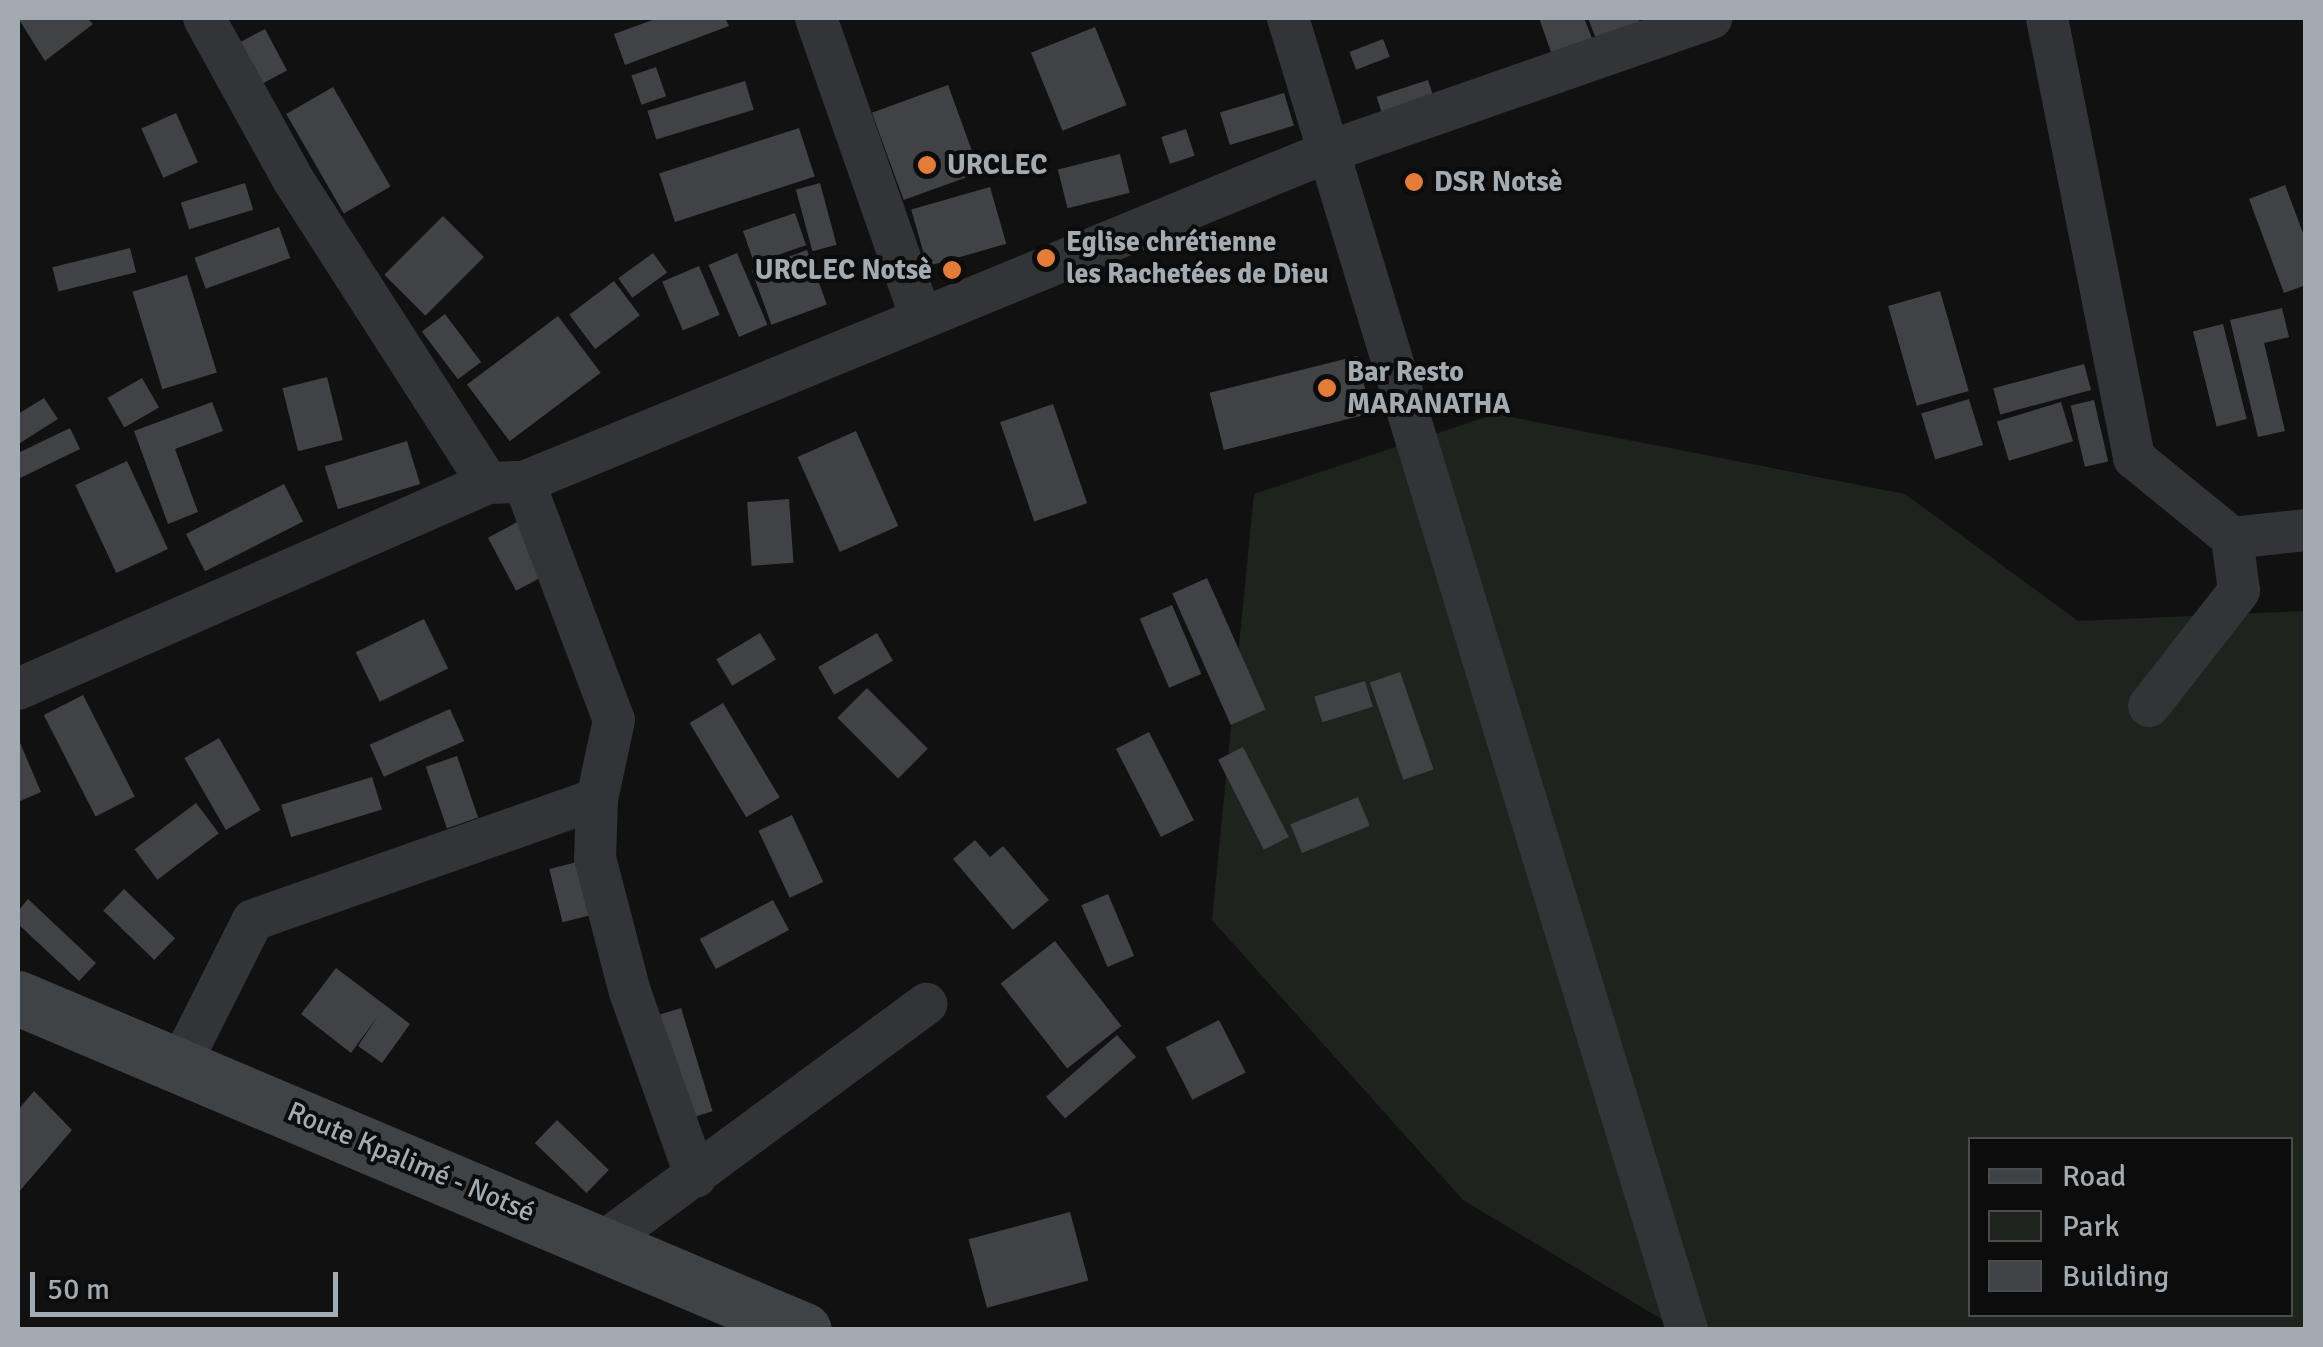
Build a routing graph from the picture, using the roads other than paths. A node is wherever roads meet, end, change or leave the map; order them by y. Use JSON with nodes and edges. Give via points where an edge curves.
{"nodes":[{"id":1,"x":204,"y":18,"type":"edge"},
{"id":2,"x":816,"y":18,"type":"edge"},
{"id":3,"x":1288,"y":18,"type":"edge"},
{"id":4,"x":1712,"y":18,"type":"edge"},
{"id":5,"x":2047,"y":18,"type":"edge"},
{"id":6,"x":1330,"y":151,"type":"junction"},
{"id":7,"x":920,"y":315,"type":"junction"},
{"id":8,"x":506,"y":482,"type":"junction"},
{"id":9,"x":2306,"y":530,"type":"edge"},
{"id":10,"x":2232,"y":538,"type":"junction"},
{"id":11,"x":18,"y":689,"type":"edge"},
{"id":12,"x":2149,"y":706,"type":"dead end"},
{"id":13,"x":597,"y":799,"type":"junction"},
{"id":14,"x":18,"y":998,"type":"edge"},
{"id":15,"x":926,"y":1004,"type":"dead end"},
{"id":16,"x":180,"y":1065,"type":"junction"},
{"id":17,"x":696,"y":1176,"type":"junction"},
{"id":18,"x":602,"y":1243,"type":"junction"},
{"id":19,"x":804,"y":1330,"type":"edge"},
{"id":20,"x":1686,"y":1330,"type":"edge"}],
"edges":[{"from":1,"to":8,"type":"street","via":[[294,181]]},
{"from":2,"to":7,"type":"street"},
{"from":3,"to":6,"type":"street"},
{"from":4,"to":6,"type":"street"},
{"from":5,"to":10,"type":"street","via":[[2134,458]]},
{"from":6,"to":7,"type":"street"},
{"from":6,"to":20,"type":"street"},
{"from":7,"to":8,"type":"street"},
{"from":8,"to":11,"type":"street"},
{"from":8,"to":13,"type":"street","via":[[614,720]]},
{"from":9,"to":10,"type":"street"},
{"from":10,"to":12,"type":"street","via":[[2239,590]]},
{"from":13,"to":16,"type":"street","via":[[253,920]]},
{"from":13,"to":17,"type":"street","via":[[595,858]]},
{"from":14,"to":16,"type":"main road","name":"Route Kpalimé - Notsé"},
{"from":15,"to":17,"type":"street"},
{"from":16,"to":18,"type":"main road","name":"Route Kpalimé - Notsé"},
{"from":17,"to":18,"type":"street"},
{"from":18,"to":19,"type":"main road","name":"Route Kpalimé - Notsé"}]}
